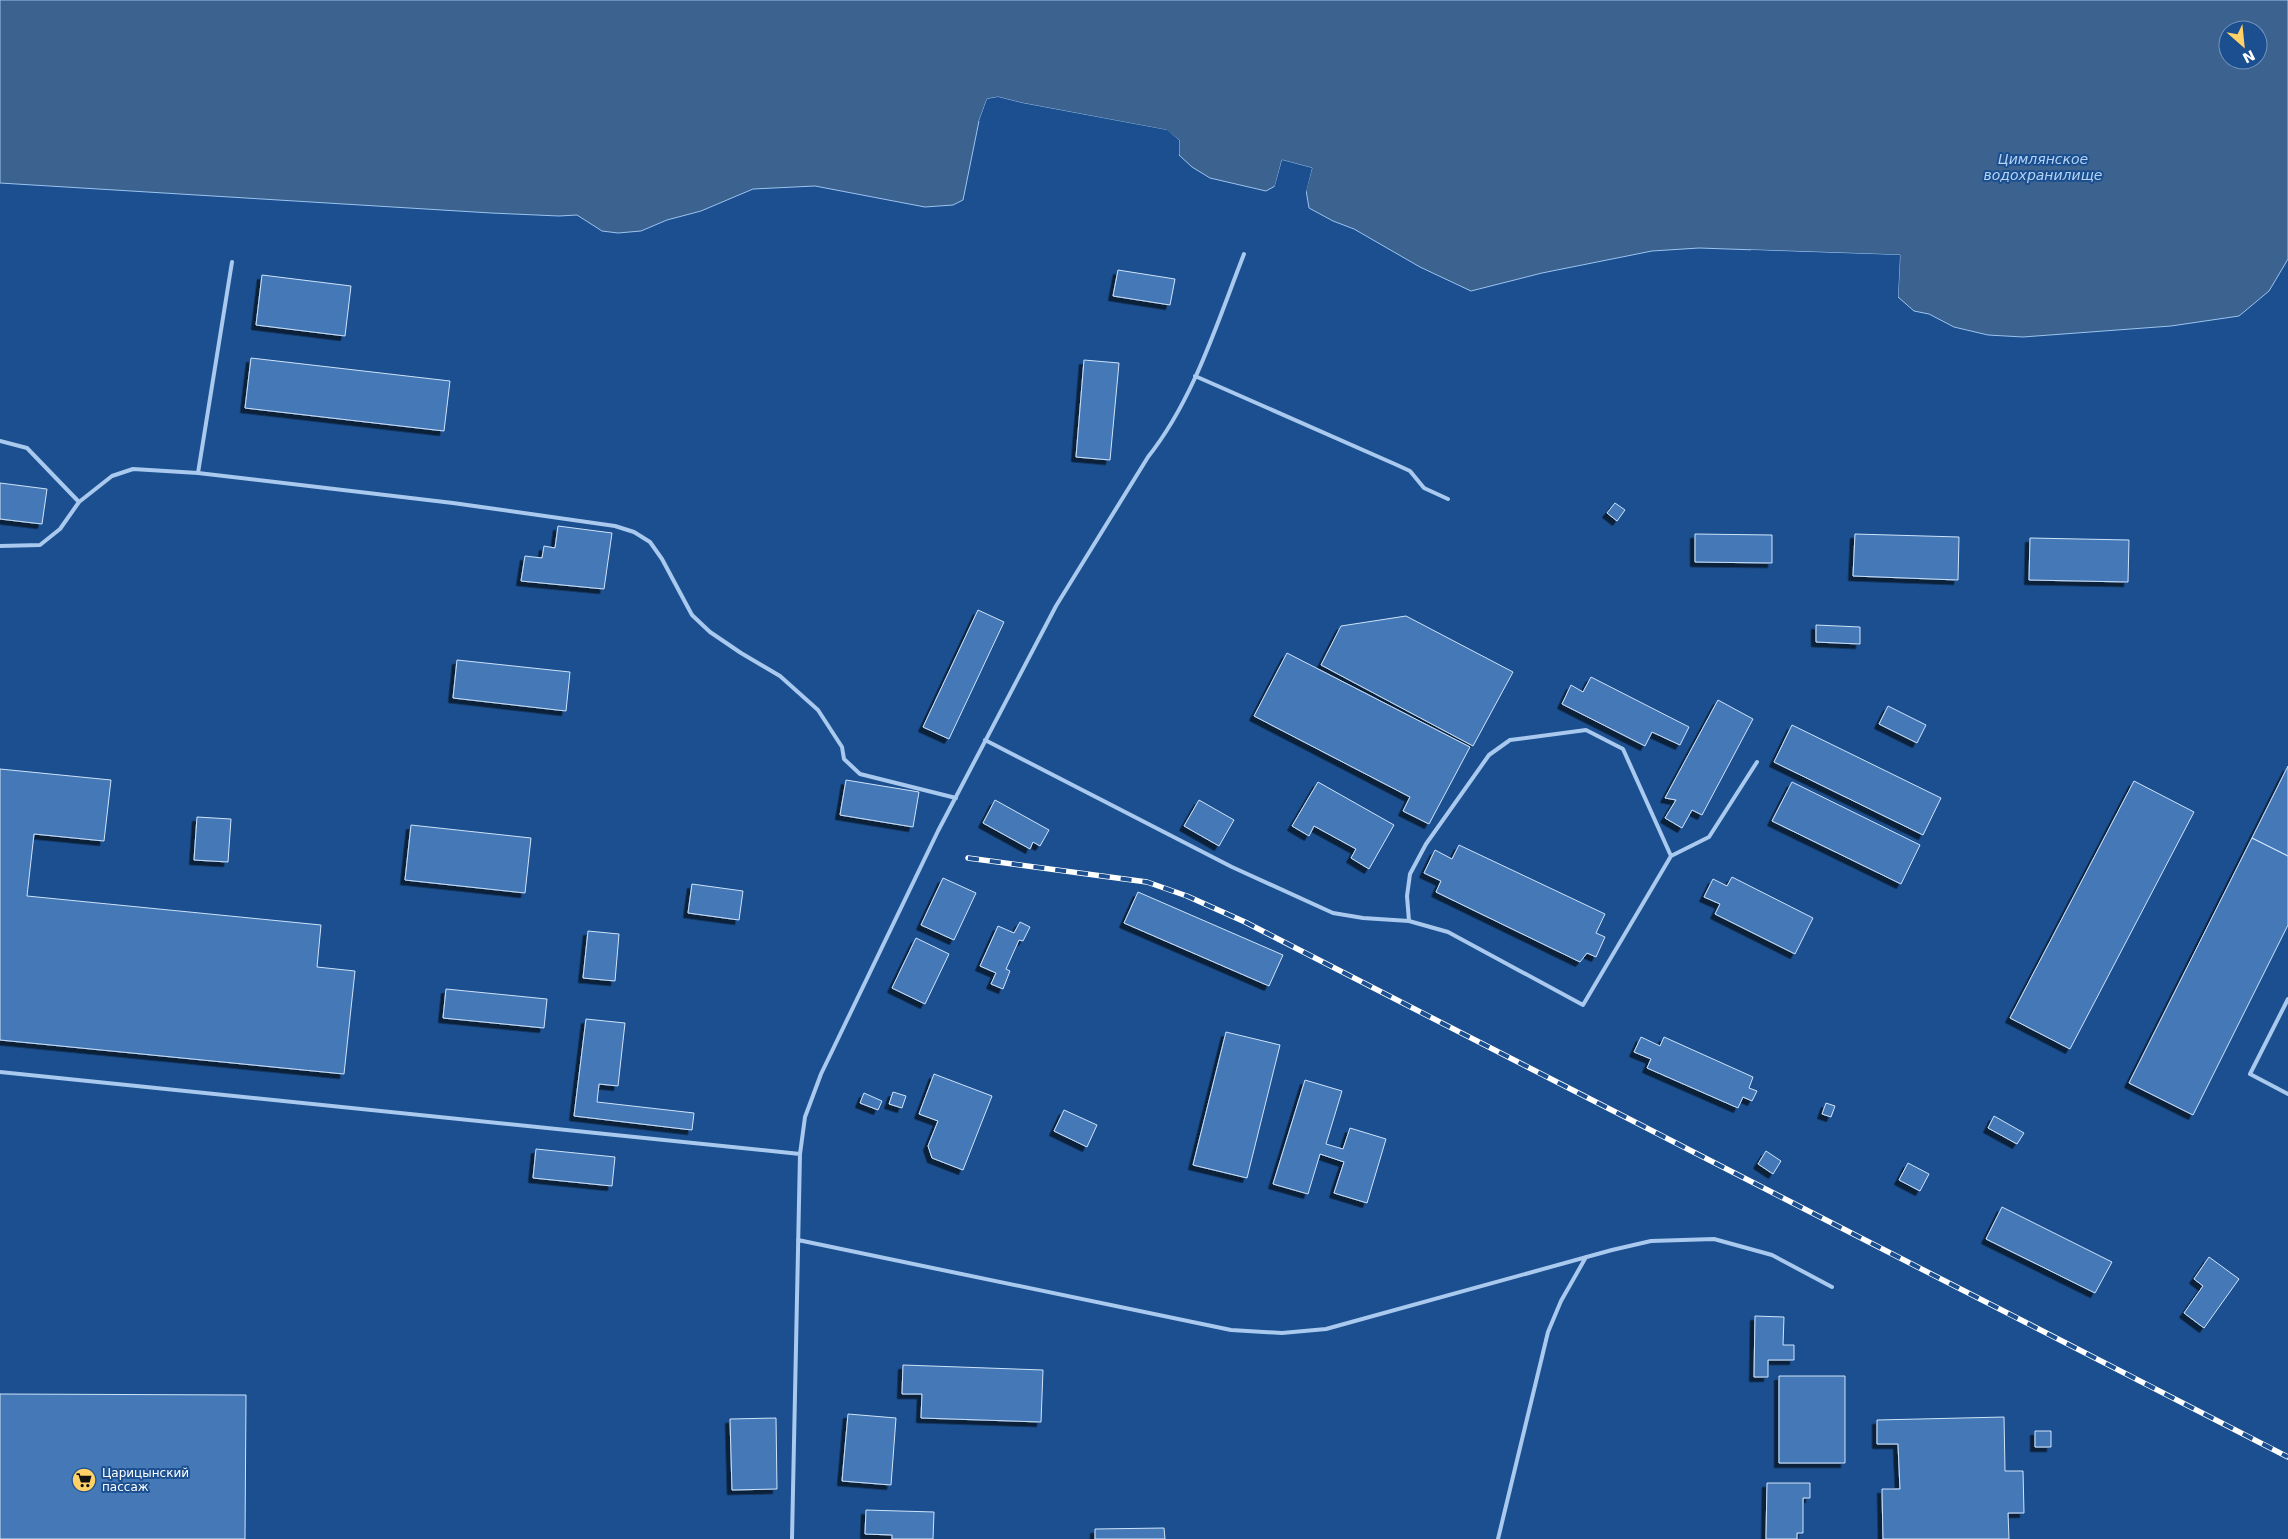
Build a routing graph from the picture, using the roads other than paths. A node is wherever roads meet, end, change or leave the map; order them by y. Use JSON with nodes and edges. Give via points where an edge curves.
{"nodes":[{"id":1,"x":1244,"y":254,"type":"dead end"},
{"id":2,"x":232,"y":262,"type":"dead end"},
{"id":3,"x":1195,"y":376,"type":"junction"},
{"id":4,"x":0,"y":441,"type":"edge"},
{"id":5,"x":198,"y":473,"type":"junction"},
{"id":6,"x":1448,"y":499,"type":"dead end"},
{"id":7,"x":79,"y":502,"type":"junction"},
{"id":8,"x":0,"y":546,"type":"edge"},
{"id":9,"x":986,"y":740,"type":"junction"},
{"id":10,"x":1757,"y":762,"type":"dead end"},
{"id":11,"x":956,"y":798,"type":"junction"},
{"id":12,"x":1671,"y":856,"type":"junction"},
{"id":13,"x":1408,"y":921,"type":"junction"},
{"id":14,"x":2288,"y":999,"type":"edge"},
{"id":15,"x":0,"y":1072,"type":"edge"},
{"id":16,"x":2288,"y":1094,"type":"edge"},
{"id":17,"x":800,"y":1154,"type":"junction"},
{"id":18,"x":798,"y":1240,"type":"junction"},
{"id":19,"x":1586,"y":1257,"type":"junction"},
{"id":20,"x":1832,"y":1287,"type":"dead end"},
{"id":21,"x":792,"y":1539,"type":"edge"},
{"id":22,"x":1498,"y":1539,"type":"edge"}],
"edges":[{"from":1,"to":3,"type":"lane"},
{"from":2,"to":5,"type":"lane"},
{"from":3,"to":6,"type":"lane","via":[[1410,471],[1424,488]]},
{"from":3,"to":9,"type":"lane","via":[[1165,436],[1148,457],[1056,606]]},
{"from":4,"to":7,"type":"lane","via":[[26,448]]},
{"from":5,"to":7,"type":"lane","via":[[133,469],[112,476]]},
{"from":5,"to":11,"type":"lane","via":[[453,503],[615,526],[634,532],[650,542],[692,615],[741,653],[780,676],[807,700],[830,726],[842,747],[844,759],[860,774]]},
{"from":7,"to":8,"type":"lane","via":[[60,529],[40,545]]},
{"from":9,"to":11,"type":"lane"},
{"from":9,"to":13,"type":"lane","via":[[1232,867],[1333,913]]},
{"from":10,"to":12,"type":"lane","via":[[1709,837]]},
{"from":11,"to":17,"type":"lane","via":[[821,1074],[805,1116]]},
{"from":12,"to":13,"type":"lane","via":[[1583,1005],[1448,932]]},
{"from":12,"to":13,"type":"lane","via":[[1624,749],[1586,730],[1510,740],[1489,754],[1426,844],[1410,874]]},
{"from":14,"to":16,"type":"lane","via":[[2250,1074]]},
{"from":15,"to":17,"type":"lane"},
{"from":17,"to":18,"type":"lane"},
{"from":18,"to":19,"type":"lane","via":[[1231,1330],[1282,1333],[1326,1330]]},
{"from":18,"to":21,"type":"lane"},
{"from":19,"to":20,"type":"lane","via":[[1651,1241],[1714,1239],[1772,1255]]},
{"from":19,"to":22,"type":"lane","via":[[1548,1332]]}]}
